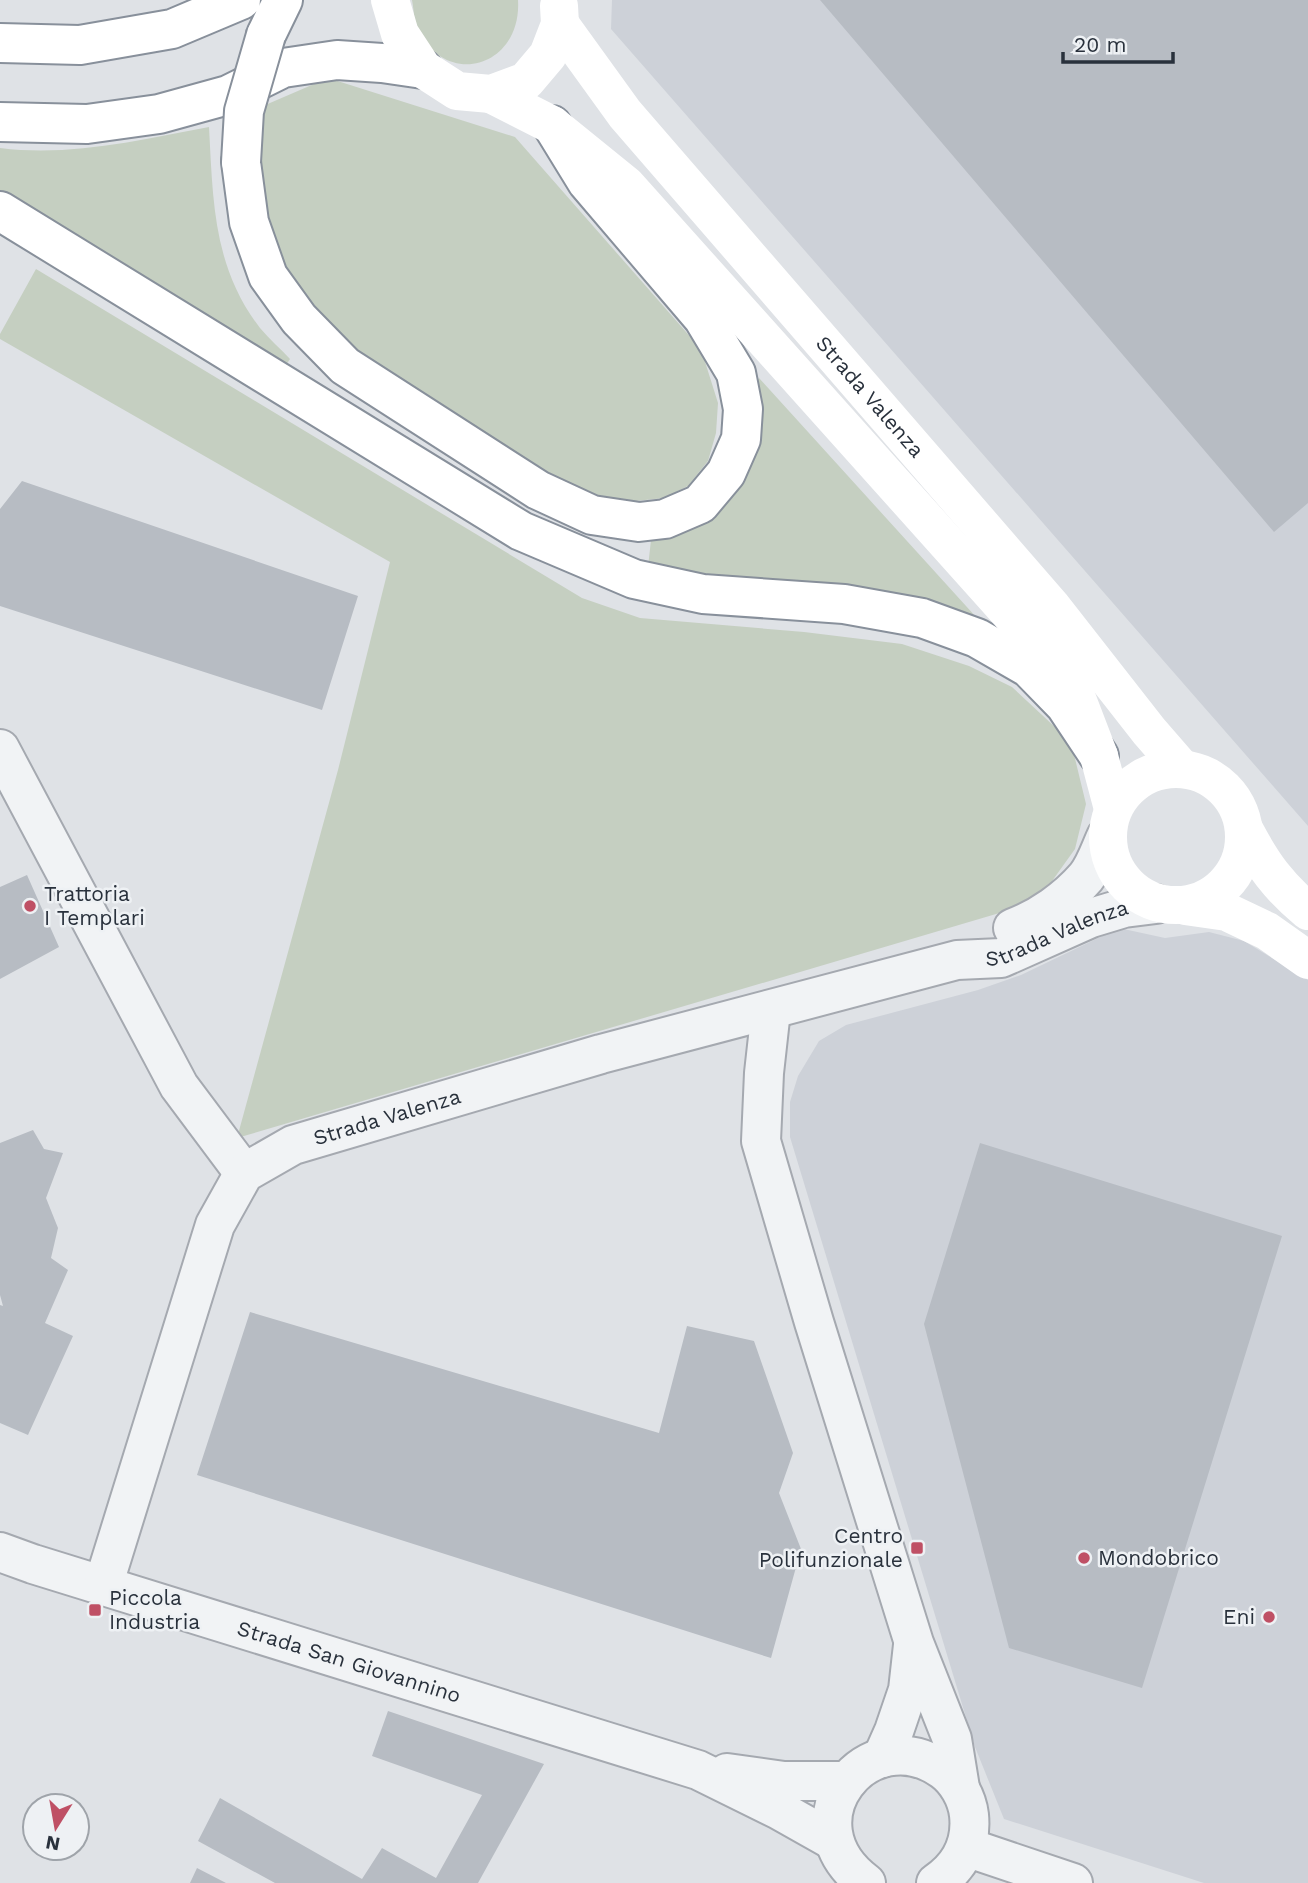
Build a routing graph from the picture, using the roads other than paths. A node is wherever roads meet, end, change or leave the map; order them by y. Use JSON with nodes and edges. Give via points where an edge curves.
{"nodes":[{"id":1,"x":242,"y":0,"type":"edge"},
{"id":2,"x":283,"y":0,"type":"edge"},
{"id":3,"x":390,"y":0,"type":"edge"},
{"id":4,"x":559,"y":12,"type":"edge"},
{"id":5,"x":0,"y":43,"type":"edge"},
{"id":6,"x":423,"y":69,"type":"junction"},
{"id":7,"x":491,"y":94,"type":"junction"},
{"id":8,"x":0,"y":122,"type":"edge"},
{"id":9,"x":552,"y":125,"type":"junction"},
{"id":10,"x":0,"y":211,"type":"edge"},
{"id":11,"x":0,"y":749,"type":"edge"},
{"id":12,"x":1099,"y":756,"type":"junction"},
{"id":13,"x":1182,"y":769,"type":"junction"},
{"id":14,"x":1109,"y":823,"type":"junction"},
{"id":15,"x":1245,"y":831,"type":"junction"},
{"id":16,"x":1170,"y":905,"type":"junction"},
{"id":17,"x":1308,"y":911,"type":"edge"},
{"id":18,"x":957,"y":960,"type":"junction"},
{"id":19,"x":1308,"y":960,"type":"edge"},
{"id":20,"x":771,"y":1010,"type":"junction"},
{"id":21,"x":244,"y":1173,"type":"junction"},
{"id":22,"x":0,"y":1552,"type":"edge"},
{"id":23,"x":103,"y":1586,"type":"junction"},
{"id":24,"x":914,"y":1643,"type":"junction"},
{"id":25,"x":882,"y":1758,"type":"junction"},
{"id":26,"x":698,"y":1770,"type":"junction"},
{"id":27,"x":847,"y":1781,"type":"junction"},
{"id":28,"x":960,"y":1788,"type":"junction"},
{"id":29,"x":967,"y":1847,"type":"junction"},
{"id":30,"x":851,"y":1870,"type":"edge"},
{"id":31,"x":936,"y":1883,"type":"edge"},
{"id":32,"x":1073,"y":1883,"type":"edge"}],
"edges":[{"from":1,"to":5,"type":"main road","via":[[172,29],[80,45]]},
{"from":2,"to":9,"type":"main road","bridge":true,"via":[[266,34],[244,111],[241,162],[249,222],[268,276],[299,319],[345,366],[538,490],[592,515],[639,522],[665,519],[700,504],[726,473],[741,439],[743,409],[736,373],[703,318],[587,182]]},
{"from":3,"to":6,"type":"main road","via":[[400,34]]},
{"from":4,"to":7,"type":"main road","via":[[548,55],[526,81]]},
{"from":4,"to":13,"type":"main road","name":"Strada Valenza","via":[[625,114],[1052,607]]},
{"from":6,"to":7,"type":"main road","via":[[457,91]]},
{"from":6,"to":8,"type":"main road","via":[[337,60],[283,68],[228,95],[159,114],[87,124]]},
{"from":7,"to":9,"type":"main road","name":"Strada Valenza"},
{"from":9,"to":12,"type":"main road","name":"Strada Valenza","via":[[626,185],[1039,646],[1076,696]]},
{"from":10,"to":12,"type":"main road","via":[[521,531],[634,579],[703,594],[844,604],[922,618],[977,638],[1029,668],[1065,705]]},
{"from":11,"to":21,"type":"street","via":[[179,1086]]},
{"from":12,"to":14,"type":"main road","name":"Strada Valenza"},
{"from":13,"to":14,"type":"main road","name":"Strada Valenza","via":[[1154,772],[1129,786]]},
{"from":13,"to":15,"type":"main road","name":"Strada Valenza","via":[[1205,775],[1225,789],[1239,808]]},
{"from":14,"to":16,"type":"main road","name":"Strada Valenza","via":[[1113,866],[1124,881],[1130,889]]},
{"from":14,"to":18,"type":"street","name":"Strada Valenza","via":[[1087,876],[1059,902]]},
{"from":15,"to":16,"type":"main road","name":"Strada Valenza","via":[[1242,858],[1230,881],[1209,898]]},
{"from":15,"to":17,"type":"main road","name":"Strada Valenza","via":[[1264,866]]},
{"from":16,"to":18,"type":"street","name":"Strada Valenza","via":[[1124,908],[1001,957]]},
{"from":16,"to":19,"type":"main road","name":"Strada Valenza","via":[[1227,912],[1267,931]]},
{"from":18,"to":20,"type":"street","name":"Strada Valenza"},
{"from":20,"to":21,"type":"street","name":"Strada Valenza","via":[[601,1054],[293,1145]]},
{"from":20,"to":24,"type":"street","via":[[761,1141]]},
{"from":21,"to":23,"type":"street","via":[[215,1225]]},
{"from":22,"to":23,"type":"street","name":"Strada San Giovannino"},
{"from":23,"to":26,"type":"street","name":"Strada San Giovannino"},
{"from":24,"to":25,"type":"street","via":[[908,1690]]},
{"from":24,"to":28,"type":"street","via":[[953,1739]]},
{"from":25,"to":27,"type":"street"},
{"from":25,"to":28,"type":"street","via":[[900,1755],[934,1764]]},
{"from":26,"to":27,"type":"street","name":"Strada San Giovannino","via":[[785,1781]]},
{"from":26,"to":30,"type":"street","name":"Strada San Giovannino","via":[[779,1810]]},
{"from":27,"to":30,"type":"street","via":[[832,1820]]},
{"from":28,"to":29,"type":"street","via":[[968,1807]]},
{"from":29,"to":31,"type":"street","via":[[956,1867]]},
{"from":29,"to":32,"type":"street"}]}
